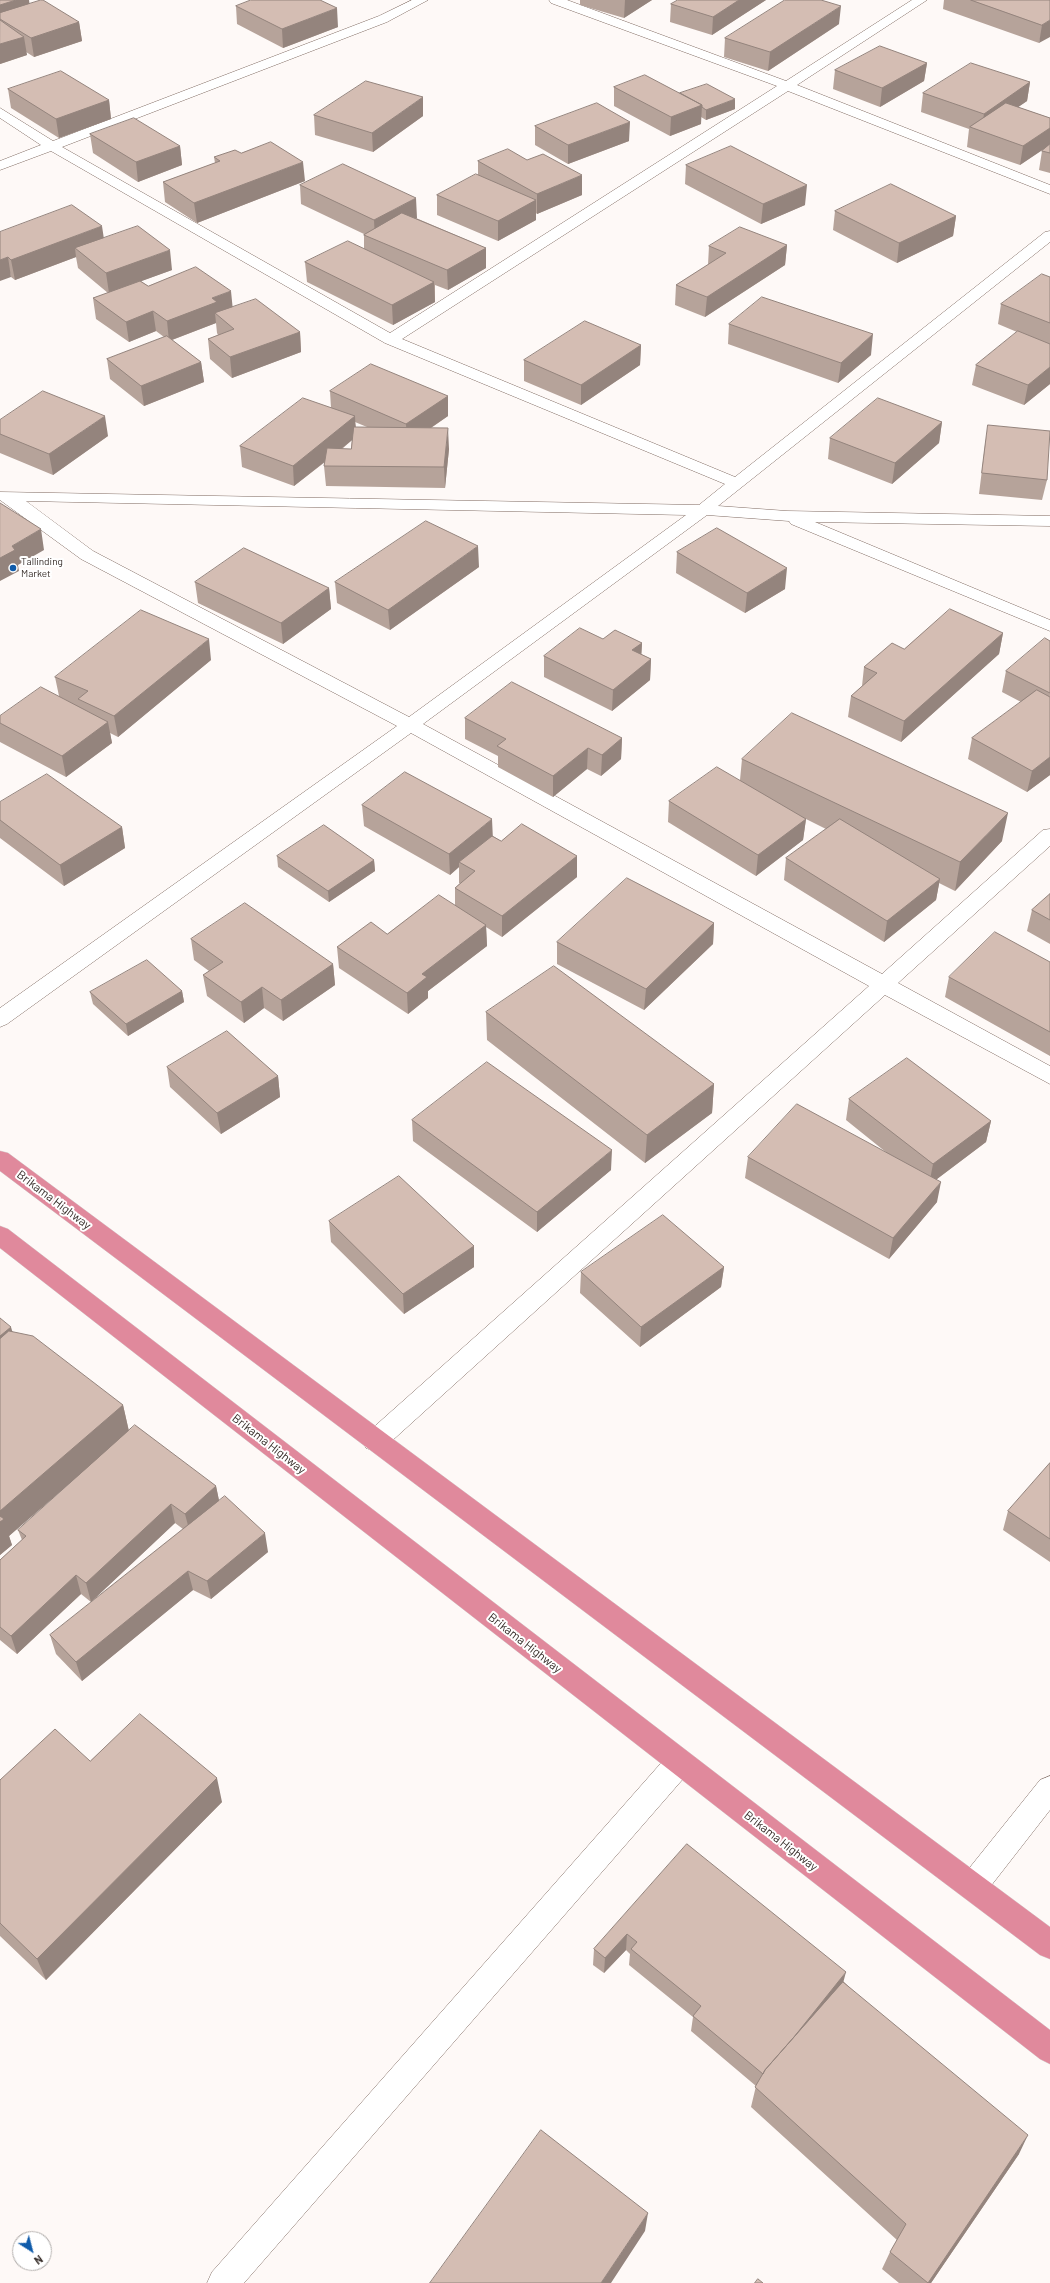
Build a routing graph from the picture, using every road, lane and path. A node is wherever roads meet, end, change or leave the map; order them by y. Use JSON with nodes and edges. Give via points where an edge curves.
{"nodes":[{"id":1,"x":422,"y":0,"type":"edge"},
{"id":2,"x":555,"y":0,"type":"edge"},
{"id":3,"x":921,"y":0,"type":"edge"},
{"id":4,"x":788,"y":86,"type":"junction"},
{"id":5,"x":0,"y":112,"type":"edge"},
{"id":6,"x":53,"y":147,"type":"junction"},
{"id":7,"x":0,"y":166,"type":"edge"},
{"id":8,"x":1050,"y":190,"type":"edge"},
{"id":9,"x":1050,"y":235,"type":"edge"},
{"id":10,"x":390,"y":340,"type":"junction"},
{"id":11,"x":736,"y":483,"type":"junction"},
{"id":12,"x":5,"y":496,"type":"edge"},
{"id":13,"x":703,"y":510,"type":"junction"},
{"id":14,"x":787,"y":516,"type":"junction"},
{"id":15,"x":1050,"y":521,"type":"edge"},
{"id":16,"x":1050,"y":626,"type":"edge"},
{"id":17,"x":410,"y":725,"type":"junction"},
{"id":18,"x":1050,"y":835,"type":"edge"},
{"id":19,"x":884,"y":985,"type":"junction"},
{"id":20,"x":0,"y":1019,"type":"edge"},
{"id":21,"x":1050,"y":1076,"type":"edge"},
{"id":22,"x":0,"y":1159,"type":"edge"},
{"id":23,"x":0,"y":1235,"type":"edge"},
{"id":24,"x":375,"y":1441,"type":"junction"},
{"id":25,"x":679,"y":1763,"type":"junction"},
{"id":26,"x":1050,"y":1789,"type":"edge"},
{"id":27,"x":973,"y":1886,"type":"junction"},
{"id":28,"x":1050,"y":1945,"type":"edge"},
{"id":29,"x":1050,"y":2049,"type":"edge"},
{"id":30,"x":223,"y":2283,"type":"edge"}],
"edges":[{"from":1,"to":6,"type":"street","via":[[383,19]]},
{"from":2,"to":4,"type":"street"},
{"from":3,"to":4,"type":"street"},
{"from":4,"to":8,"type":"street"},
{"from":4,"to":10,"type":"street"},
{"from":5,"to":6,"type":"street"},
{"from":6,"to":7,"type":"street"},
{"from":6,"to":10,"type":"street"},
{"from":9,"to":11,"type":"street"},
{"from":10,"to":11,"type":"street"},
{"from":11,"to":13,"type":"street"},
{"from":12,"to":13,"type":"street"},
{"from":12,"to":17,"type":"street","via":[[87,555]]},
{"from":13,"to":14,"type":"street"},
{"from":13,"to":17,"type":"street"},
{"from":14,"to":15,"type":"street"},
{"from":14,"to":16,"type":"street"},
{"from":17,"to":19,"type":"street"},
{"from":17,"to":20,"type":"street"},
{"from":18,"to":19,"type":"street"},
{"from":19,"to":21,"type":"street"},
{"from":19,"to":24,"type":"street"},
{"from":22,"to":24,"type":"highway","name":"Brikama Highway"},
{"from":23,"to":25,"type":"highway","name":"Brikama Highway"},
{"from":24,"to":27,"type":"highway","name":"Brikama Highway"},
{"from":25,"to":29,"type":"highway","name":"Brikama Highway"},
{"from":25,"to":30,"type":"street"},
{"from":26,"to":27,"type":"street"},
{"from":27,"to":28,"type":"highway","name":"Brikama Highway"}]}
